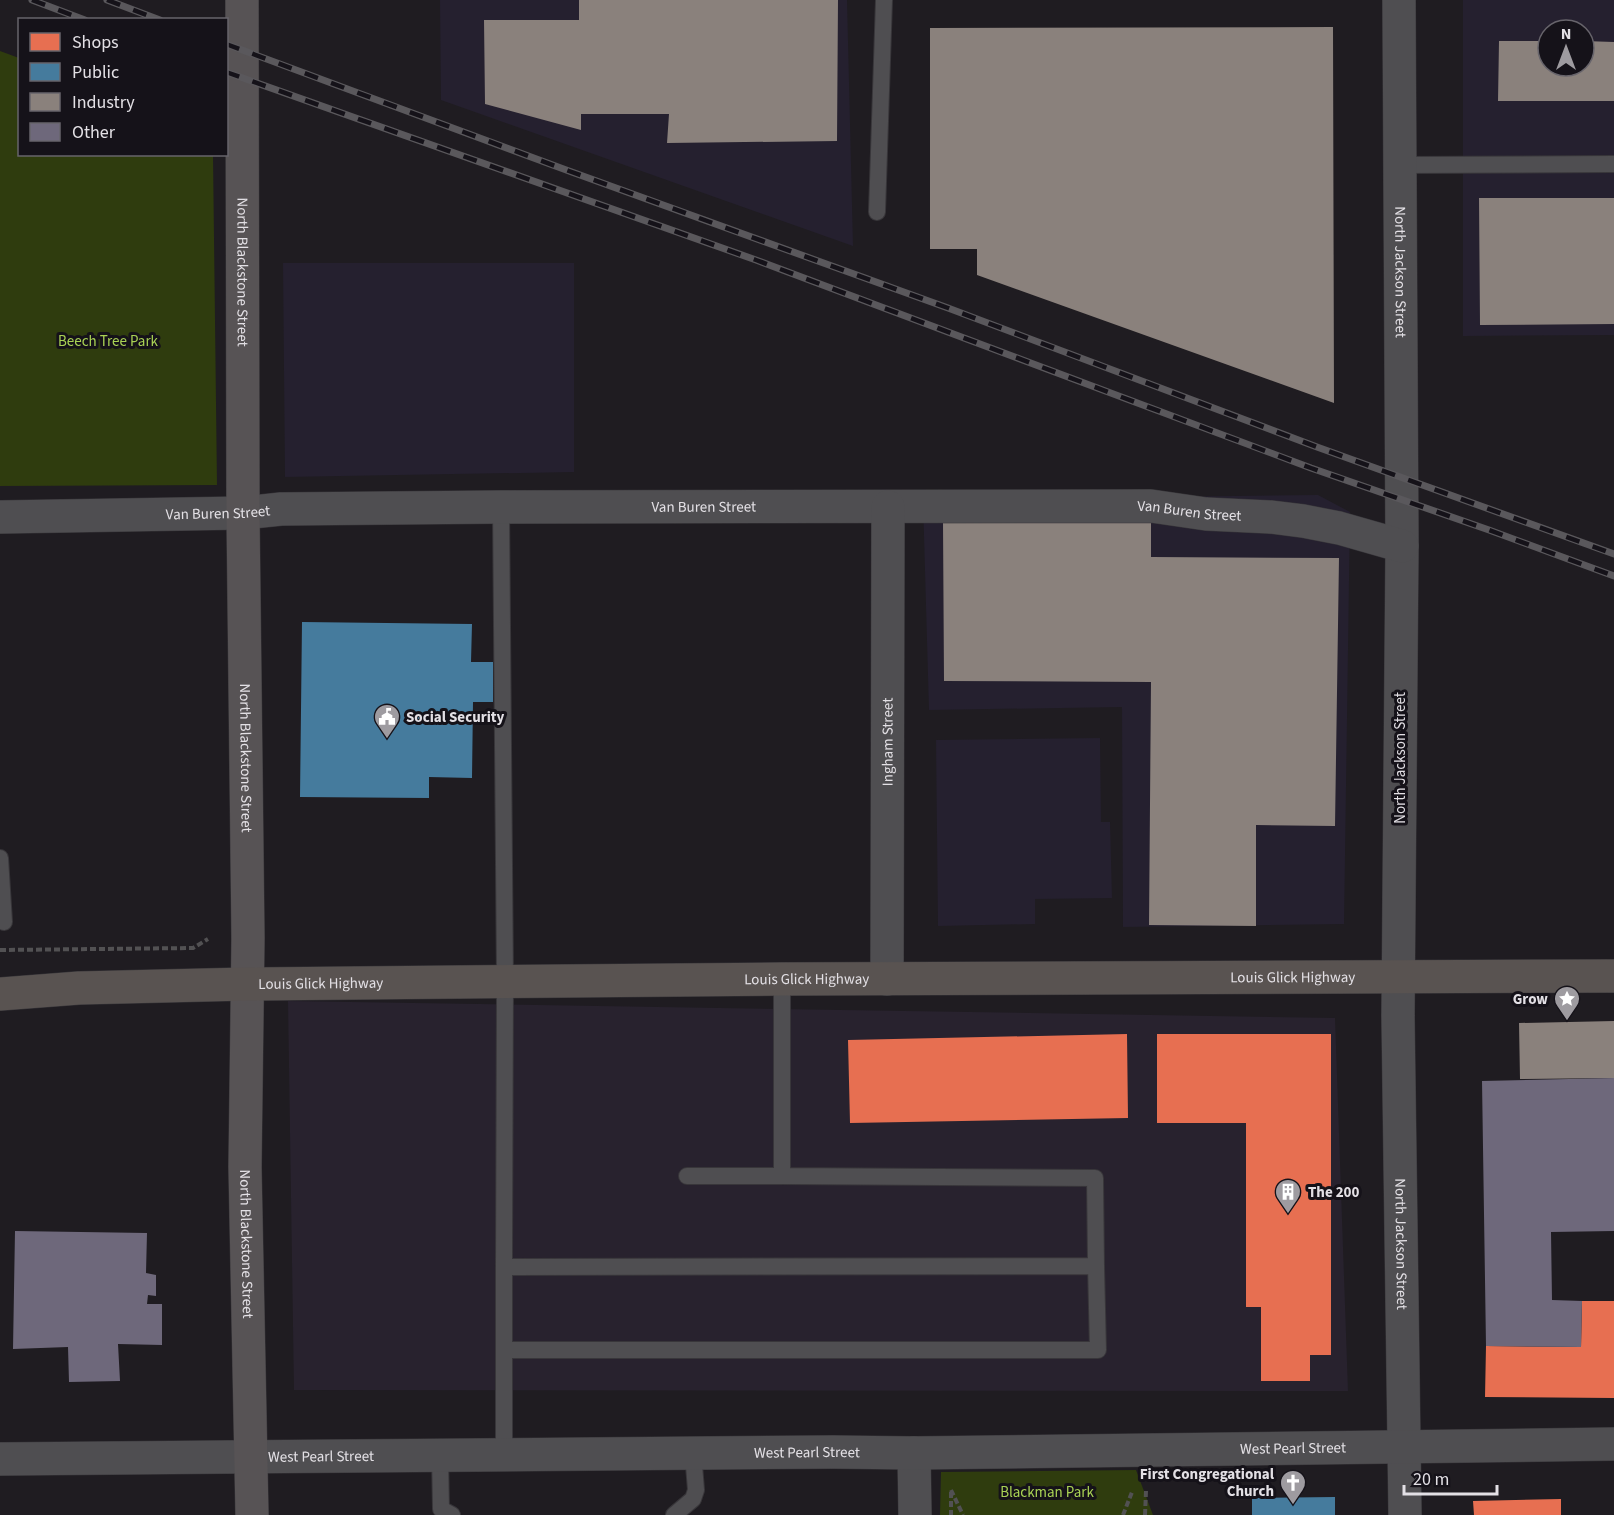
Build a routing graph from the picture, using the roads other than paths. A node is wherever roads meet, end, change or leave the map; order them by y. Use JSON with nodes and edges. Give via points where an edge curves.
{"nodes":[{"id":1,"x":242,"y":0,"type":"edge"},
{"id":2,"x":884,"y":0,"type":"edge"},
{"id":3,"x":1399,"y":0,"type":"edge"},
{"id":4,"x":1614,"y":164,"type":"edge"},
{"id":5,"x":1398,"y":165,"type":"junction"},
{"id":6,"x":878,"y":212,"type":"dead end"},
{"id":7,"x":501,"y":507,"type":"junction"},
{"id":8,"x":888,"y":507,"type":"junction"},
{"id":9,"x":243,"y":513,"type":"junction"},
{"id":10,"x":0,"y":517,"type":"edge"},
{"id":11,"x":1402,"y":546,"type":"junction"},
{"id":12,"x":0,"y":858,"type":"edge"},
{"id":13,"x":4,"y":922,"type":"dead end"},
{"id":14,"x":1399,"y":976,"type":"junction"},
{"id":15,"x":1614,"y":976,"type":"edge"},
{"id":16,"x":782,"y":979,"type":"junction"},
{"id":17,"x":887,"y":979,"type":"junction"},
{"id":18,"x":505,"y":982,"type":"junction"},
{"id":19,"x":247,"y":984,"type":"junction"},
{"id":20,"x":0,"y":994,"type":"edge"},
{"id":21,"x":687,"y":1176,"type":"dead end"},
{"id":22,"x":782,"y":1176,"type":"junction"},
{"id":23,"x":1096,"y":1266,"type":"junction"},
{"id":24,"x":504,"y":1267,"type":"junction"},
{"id":25,"x":504,"y":1350,"type":"junction"},
{"id":26,"x":1614,"y":1444,"type":"edge"},
{"id":27,"x":1404,"y":1447,"type":"junction"},
{"id":28,"x":693,"y":1453,"type":"junction"},
{"id":29,"x":914,"y":1453,"type":"junction"},
{"id":30,"x":504,"y":1455,"type":"junction"},
{"id":31,"x":252,"y":1456,"type":"junction"},
{"id":32,"x":440,"y":1456,"type":"junction"},
{"id":33,"x":0,"y":1459,"type":"edge"},
{"id":34,"x":252,"y":1515,"type":"edge"},
{"id":35,"x":452,"y":1515,"type":"edge"},
{"id":36,"x":674,"y":1515,"type":"edge"},
{"id":37,"x":915,"y":1515,"type":"edge"},
{"id":38,"x":1405,"y":1515,"type":"edge"}],
"edges":[{"from":1,"to":9,"type":"main road","name":"North Blackstone Street"},
{"from":2,"to":6,"type":"lane"},
{"from":3,"to":5,"type":"street","name":"North Jackson Street"},
{"from":4,"to":5,"type":"lane"},
{"from":5,"to":11,"type":"street","name":"North Jackson Street"},
{"from":7,"to":8,"type":"street","name":"Van Buren Street"},
{"from":7,"to":9,"type":"street","name":"Van Buren Street","via":[[281,509]]},
{"from":7,"to":18,"type":"lane"},
{"from":8,"to":11,"type":"street","name":"Van Buren Street","via":[[1150,506],[1303,521]]},
{"from":8,"to":17,"type":"street","name":"Ingham Street"},
{"from":9,"to":10,"type":"street","name":"Van Buren Street"},
{"from":9,"to":19,"type":"main road","name":"North Blackstone Street"},
{"from":11,"to":14,"type":"street","name":"North Jackson Street"},
{"from":12,"to":13,"type":"lane"},
{"from":14,"to":15,"type":"main road","name":"Louis Glick Highway"},
{"from":14,"to":17,"type":"main road","name":"Louis Glick Highway"},
{"from":14,"to":27,"type":"street","name":"North Jackson Street"},
{"from":16,"to":17,"type":"main road","name":"Louis Glick Highway"},
{"from":16,"to":18,"type":"main road","name":"Louis Glick Highway"},
{"from":16,"to":22,"type":"lane"},
{"from":18,"to":19,"type":"main road","name":"Louis Glick Highway"},
{"from":18,"to":24,"type":"lane"},
{"from":19,"to":20,"type":"main road","name":"Louis Glick Highway"},
{"from":19,"to":31,"type":"main road","name":"North Blackstone Street","via":[[245,1167]]},
{"from":21,"to":22,"type":"lane"},
{"from":22,"to":23,"type":"lane","via":[[1095,1178]]},
{"from":23,"to":24,"type":"lane"},
{"from":23,"to":25,"type":"lane","via":[[1098,1350]]},
{"from":24,"to":25,"type":"lane"},
{"from":25,"to":30,"type":"lane"},
{"from":26,"to":27,"type":"street","name":"West Pearl Street"},
{"from":27,"to":29,"type":"street","name":"West Pearl Street"},
{"from":27,"to":38,"type":"street","name":"North Jackson Street"},
{"from":28,"to":29,"type":"street","name":"West Pearl Street"},
{"from":28,"to":30,"type":"street","name":"West Pearl Street"},
{"from":28,"to":36,"type":"lane","via":[[696,1490],[693,1499]]},
{"from":29,"to":37,"type":"street"},
{"from":30,"to":32,"type":"street","name":"West Pearl Street"},
{"from":31,"to":32,"type":"street","name":"West Pearl Street"},
{"from":31,"to":33,"type":"street","name":"West Pearl Street"},
{"from":31,"to":34,"type":"main road","name":"North Blackstone Street"},
{"from":32,"to":35,"type":"lane","via":[[441,1509]]}]}
